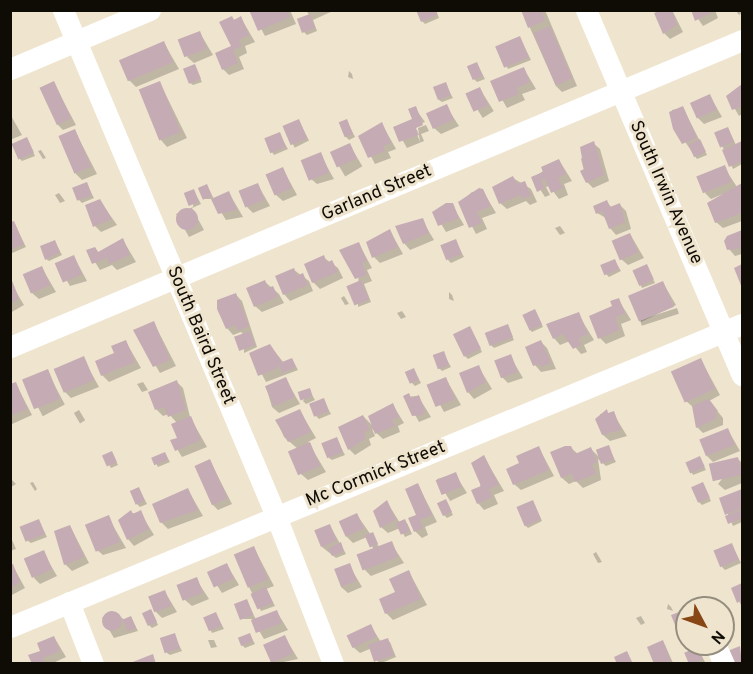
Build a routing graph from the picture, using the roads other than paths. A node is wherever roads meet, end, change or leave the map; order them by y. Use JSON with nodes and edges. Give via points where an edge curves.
{"nodes":[{"id":1,"x":63,"y":10,"type":"edge"},
{"id":2,"x":150,"y":10,"type":"edge"},
{"id":3,"x":586,"y":10,"type":"edge"},
{"id":4,"x":742,"y":40,"type":"edge"},
{"id":5,"x":76,"y":41,"type":"junction"},
{"id":6,"x":10,"y":69,"type":"edge"},
{"id":7,"x":621,"y":91,"type":"junction"},
{"id":8,"x":176,"y":278,"type":"junction"},
{"id":9,"x":734,"y":327,"type":"edge"},
{"id":10,"x":10,"y":347,"type":"edge"},
{"id":11,"x":742,"y":375,"type":"edge"},
{"id":12,"x":276,"y":516,"type":"junction"},
{"id":13,"x":69,"y":602,"type":"junction"},
{"id":14,"x":10,"y":627,"type":"edge"},
{"id":15,"x":93,"y":663,"type":"edge"},
{"id":16,"x":333,"y":663,"type":"edge"}],
"edges":[{"from":1,"to":5,"type":"street","name":"South Baird Street"},
{"from":2,"to":5,"type":"street"},
{"from":3,"to":7,"type":"street","name":"South Irwin Avenue"},
{"from":4,"to":7,"type":"street","name":"Garland Street"},
{"from":5,"to":6,"type":"street"},
{"from":5,"to":8,"type":"street","name":"South Baird Street"},
{"from":7,"to":8,"type":"street","name":"Garland Street"},
{"from":7,"to":9,"type":"street","name":"South Irwin Avenue"},
{"from":8,"to":10,"type":"street","name":"Garland Street"},
{"from":8,"to":12,"type":"street","name":"South Baird Street"},
{"from":9,"to":11,"type":"street","name":"South Irwin Avenue"},
{"from":9,"to":12,"type":"street","name":"Mc Cormick Street"},
{"from":12,"to":13,"type":"street","name":"Mc Cormick Street"},
{"from":12,"to":16,"type":"street","name":"South Baird Street"},
{"from":13,"to":14,"type":"street","name":"Mc Cormick Street"},
{"from":13,"to":15,"type":"street"}]}
